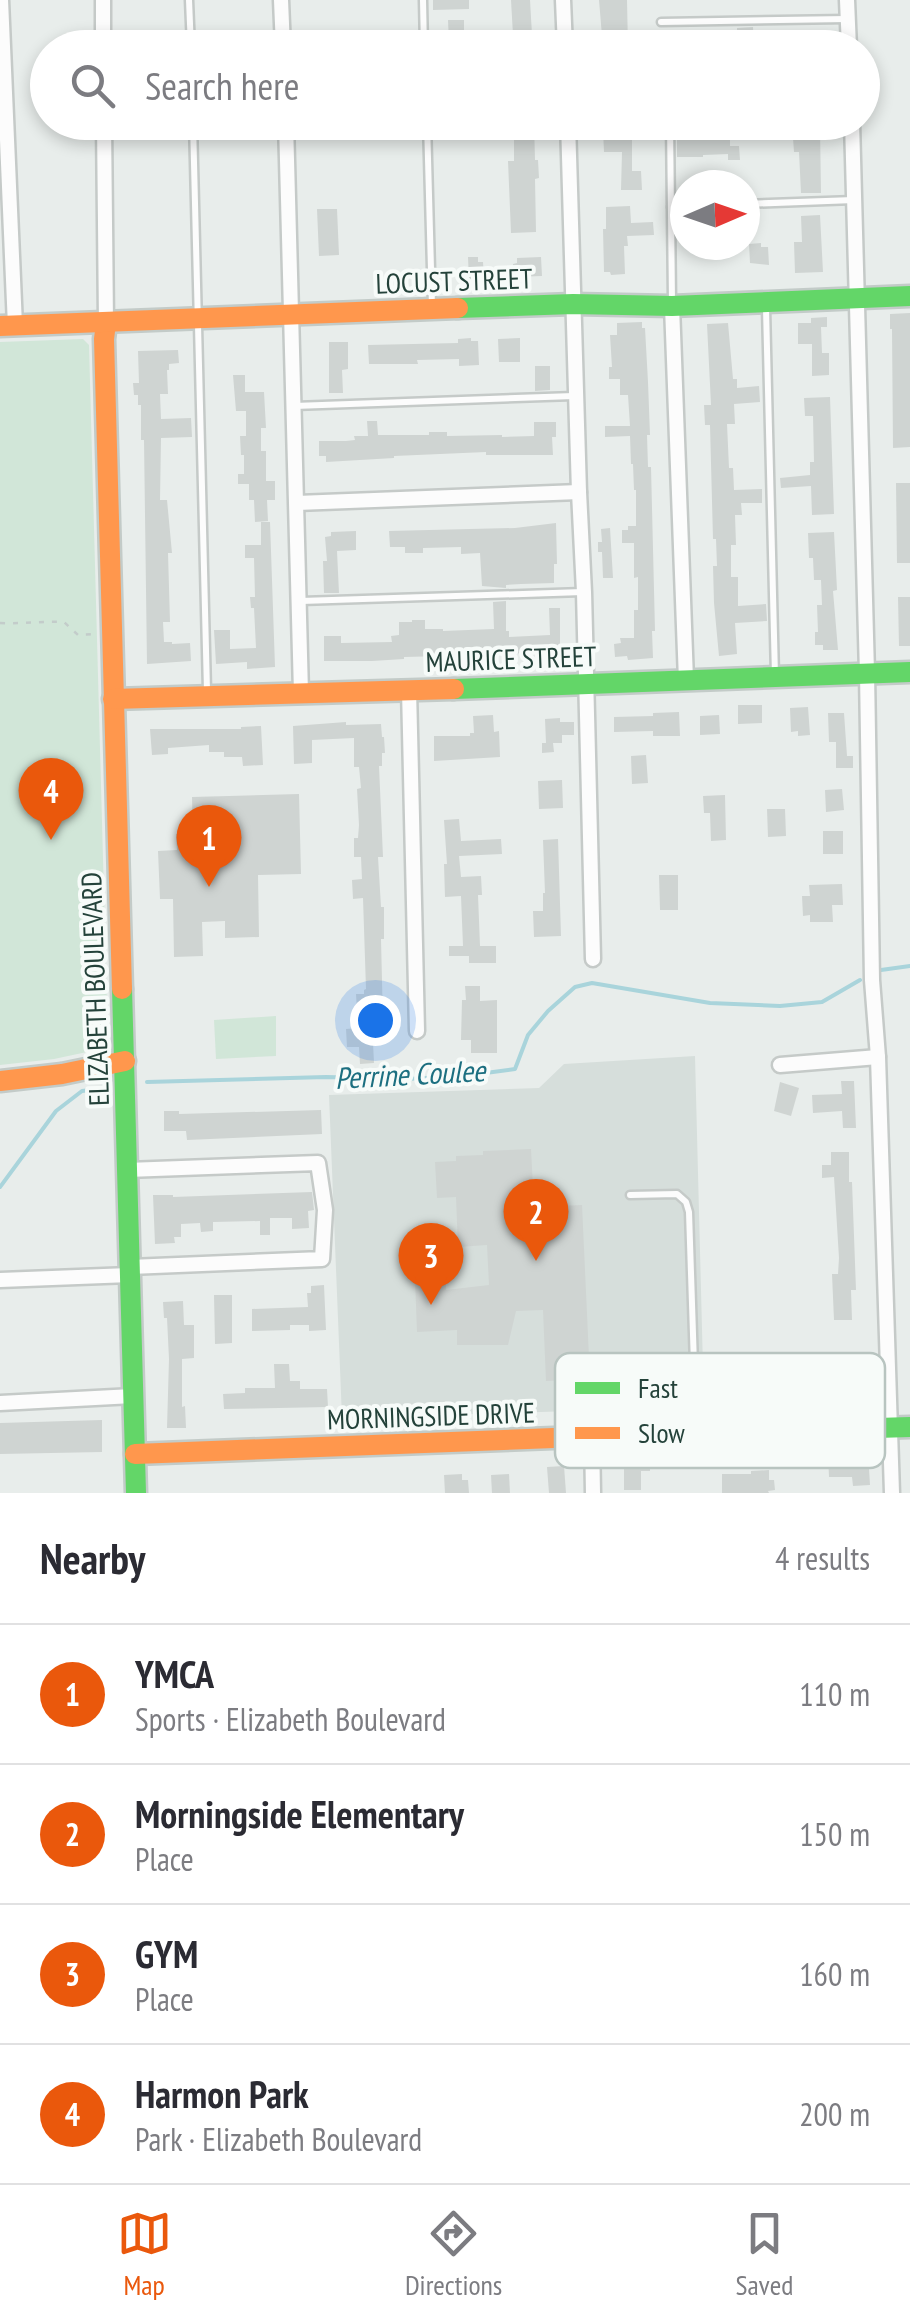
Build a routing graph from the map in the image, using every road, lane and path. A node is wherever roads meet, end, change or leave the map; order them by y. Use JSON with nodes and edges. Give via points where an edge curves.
{"nodes":[{"id":1,"x":1,"y":0,"type":"edge"},
{"id":2,"x":103,"y":0,"type":"edge"},
{"id":3,"x":189,"y":0,"type":"edge"},
{"id":4,"x":282,"y":0,"type":"edge"},
{"id":5,"x":423,"y":0,"type":"edge"},
{"id":6,"x":564,"y":0,"type":"edge"},
{"id":7,"x":848,"y":0,"type":"edge"},
{"id":8,"x":848,"y":19,"type":"junction"},
{"id":9,"x":660,"y":22,"type":"dead end"},
{"id":10,"x":103,"y":30,"type":"edge"},
{"id":11,"x":190,"y":30,"type":"edge"},
{"id":12,"x":283,"y":30,"type":"edge"},
{"id":13,"x":424,"y":30,"type":"edge"},
{"id":14,"x":565,"y":30,"type":"edge"},
{"id":15,"x":848,"y":30,"type":"edge"},
{"id":16,"x":104,"y":140,"type":"edge"},
{"id":17,"x":193,"y":140,"type":"edge"},
{"id":18,"x":287,"y":140,"type":"edge"},
{"id":19,"x":427,"y":140,"type":"edge"},
{"id":20,"x":568,"y":140,"type":"edge"},
{"id":21,"x":670,"y":140,"type":"edge"},
{"id":22,"x":853,"y":140,"type":"edge"},
{"id":23,"x":671,"y":170,"type":"edge"},
{"id":24,"x":855,"y":200,"type":"junction"},
{"id":25,"x":760,"y":203,"type":"edge"},
{"id":26,"x":672,"y":260,"type":"edge"},
{"id":27,"x":910,"y":296,"type":"edge"},
{"id":28,"x":858,"y":298,"type":"junction"},
{"id":29,"x":766,"y":302,"type":"junction"},
{"id":30,"x":573,"y":304,"type":"junction"},
{"id":31,"x":672,"y":306,"type":"junction"},
{"id":32,"x":432,"y":310,"type":"junction"},
{"id":33,"x":292,"y":314,"type":"junction"},
{"id":34,"x":198,"y":319,"type":"junction"},
{"id":35,"x":106,"y":323,"type":"junction"},
{"id":36,"x":7,"y":326,"type":"edge"},
{"id":37,"x":576,"y":396,"type":"junction"},
{"id":38,"x":294,"y":406,"type":"junction"},
{"id":39,"x":579,"y":492,"type":"junction"},
{"id":40,"x":297,"y":504,"type":"junction"},
{"id":41,"x":584,"y":592,"type":"junction"},
{"id":42,"x":299,"y":600,"type":"junction"},
{"id":43,"x":0,"y":623,"type":"edge"},
{"id":44,"x":98,"y":634,"type":"dead end"},
{"id":45,"x":910,"y":672,"type":"edge"},
{"id":46,"x":867,"y":673,"type":"junction"},
{"id":47,"x":775,"y":679,"type":"junction"},
{"id":48,"x":686,"y":680,"type":"junction"},
{"id":49,"x":586,"y":686,"type":"junction"},
{"id":50,"x":409,"y":690,"type":"junction"},
{"id":51,"x":301,"y":692,"type":"junction"},
{"id":52,"x":207,"y":696,"type":"junction"},
{"id":53,"x":113,"y":698,"type":"junction"},
{"id":54,"x":593,"y":959,"type":"dead end"},
{"id":55,"x":418,"y":1031,"type":"dead end"},
{"id":56,"x":878,"y":1057,"type":"junction"},
{"id":57,"x":125,"y":1061,"type":"junction"},
{"id":58,"x":780,"y":1065,"type":"dead end"},
{"id":59,"x":0,"y":1080,"type":"edge"},
{"id":60,"x":128,"y":1170,"type":"junction"},
{"id":61,"x":630,"y":1195,"type":"dead end"},
{"id":62,"x":130,"y":1271,"type":"junction"},
{"id":63,"x":0,"y":1280,"type":"edge"},
{"id":64,"x":693,"y":1353,"type":"edge"},
{"id":65,"x":133,"y":1396,"type":"junction"},
{"id":66,"x":0,"y":1403,"type":"edge"},
{"id":67,"x":900,"y":1428,"type":"edge"},
{"id":68,"x":555,"y":1437,"type":"edge"},
{"id":69,"x":135,"y":1454,"type":"junction"},
{"id":70,"x":593,"y":1468,"type":"edge"},
{"id":71,"x":136,"y":1493,"type":"edge"},
{"id":72,"x":594,"y":1493,"type":"edge"},
{"id":73,"x":892,"y":1493,"type":"edge"}],
"edges":[{"from":1,"to":36,"type":"street"},
{"from":2,"to":10,"type":"street"},
{"from":3,"to":11,"type":"lane"},
{"from":4,"to":12,"type":"street"},
{"from":5,"to":13,"type":"lane"},
{"from":6,"to":14,"type":"street"},
{"from":7,"to":8,"type":"street"},
{"from":8,"to":9,"type":"lane"},
{"from":8,"to":15,"type":"street"},
{"from":16,"to":35,"type":"street","name":"ELIZABETH BOULEVARD"},
{"from":17,"to":34,"type":"lane"},
{"from":18,"to":33,"type":"street"},
{"from":19,"to":32,"type":"lane"},
{"from":20,"to":30,"type":"street"},
{"from":21,"to":23,"type":"lane"},
{"from":22,"to":24,"type":"street"},
{"from":24,"to":25,"type":"lane"},
{"from":24,"to":28,"type":"street"},
{"from":26,"to":31,"type":"lane"},
{"from":27,"to":28,"type":"street","name":"LOCUST STREET"},
{"from":28,"to":29,"type":"street","name":"LOCUST STREET"},
{"from":28,"to":46,"type":"street"},
{"from":29,"to":31,"type":"street","name":"LOCUST STREET"},
{"from":29,"to":47,"type":"lane"},
{"from":30,"to":31,"type":"street","name":"LOCUST STREET"},
{"from":30,"to":32,"type":"street","name":"LOCUST STREET"},
{"from":30,"to":37,"type":"street"},
{"from":31,"to":48,"type":"street"},
{"from":32,"to":33,"type":"street","name":"LOCUST STREET"},
{"from":33,"to":34,"type":"street","name":"LOCUST STREET"},
{"from":33,"to":38,"type":"street"},
{"from":34,"to":35,"type":"street","name":"LOCUST STREET"},
{"from":34,"to":52,"type":"lane"},
{"from":35,"to":36,"type":"street","name":"LOCUST STREET"},
{"from":35,"to":53,"type":"street","name":"ELIZABETH BOULEVARD"},
{"from":37,"to":38,"type":"lane"},
{"from":37,"to":39,"type":"street"},
{"from":38,"to":40,"type":"street"},
{"from":39,"to":40,"type":"street"},
{"from":39,"to":41,"type":"street"},
{"from":40,"to":42,"type":"street"},
{"from":41,"to":42,"type":"lane"},
{"from":41,"to":49,"type":"street"},
{"from":42,"to":51,"type":"street"},
{"from":43,"to":44,"type":"path","via":[[64,622],[78,635]]},
{"from":45,"to":46,"type":"street","name":"MAURICE STREET"},
{"from":46,"to":47,"type":"street","name":"MAURICE STREET"},
{"from":46,"to":56,"type":"street"},
{"from":47,"to":48,"type":"street","name":"MAURICE STREET"},
{"from":48,"to":49,"type":"street","name":"MAURICE STREET"},
{"from":49,"to":50,"type":"street","name":"MAURICE STREET"},
{"from":49,"to":54,"type":"street"},
{"from":50,"to":51,"type":"street","name":"MAURICE STREET"},
{"from":50,"to":55,"type":"street"},
{"from":51,"to":52,"type":"street","name":"MAURICE STREET"},
{"from":52,"to":53,"type":"street","name":"MAURICE STREET"},
{"from":53,"to":57,"type":"street","name":"ELIZABETH BOULEVARD"},
{"from":56,"to":58,"type":"street"},
{"from":56,"to":67,"type":"street"},
{"from":57,"to":59,"type":"street"},
{"from":57,"to":60,"type":"street","name":"ELIZABETH BOULEVARD"},
{"from":60,"to":62,"type":"street","name":"ELIZABETH BOULEVARD"},
{"from":60,"to":62,"type":"street","via":[[318,1163],[324,1210],[322,1259]]},
{"from":61,"to":64,"type":"lane","via":[[678,1194],[686,1202]]},
{"from":62,"to":63,"type":"street"},
{"from":62,"to":65,"type":"street","name":"ELIZABETH BOULEVARD"},
{"from":65,"to":66,"type":"street"},
{"from":65,"to":69,"type":"street","name":"ELIZABETH BOULEVARD"},
{"from":67,"to":73,"type":"street"},
{"from":68,"to":69,"type":"street","name":"MORNINGSIDE DRIVE"},
{"from":69,"to":71,"type":"street","name":"ELIZABETH BOULEVARD"},
{"from":70,"to":72,"type":"street"}]}
